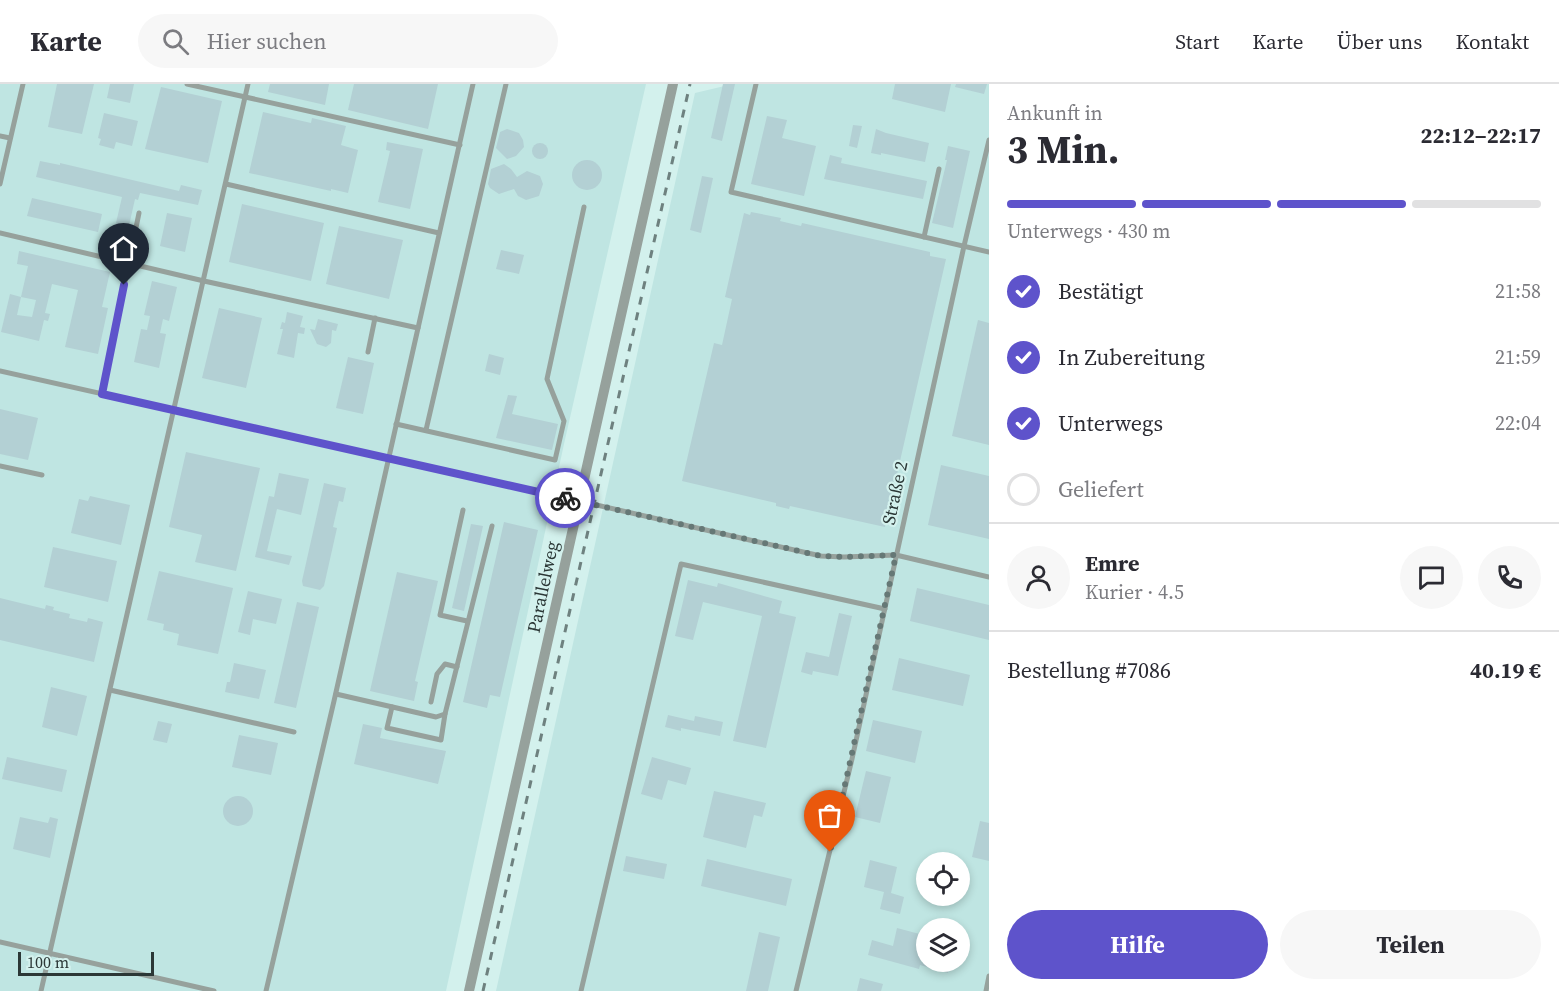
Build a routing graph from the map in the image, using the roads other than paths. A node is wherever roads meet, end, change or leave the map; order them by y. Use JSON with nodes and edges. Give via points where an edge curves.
{"nodes":[{"id":1,"x":23,"y":84,"type":"edge"},
{"id":2,"x":187,"y":84,"type":"edge"},
{"id":3,"x":248,"y":84,"type":"edge"},
{"id":4,"x":473,"y":84,"type":"edge"},
{"id":5,"x":506,"y":84,"type":"edge"},
{"id":6,"x":673,"y":84,"type":"edge"},
{"id":7,"x":756,"y":84,"type":"edge"},
{"id":8,"x":245,"y":97,"type":"junction"},
{"id":9,"x":0,"y":136,"type":"edge"},
{"id":10,"x":10,"y":138,"type":"junction"},
{"id":11,"x":989,"y":140,"type":"edge"},
{"id":12,"x":459,"y":145,"type":"junction"},
{"id":13,"x":939,"y":169,"type":"dead end"},
{"id":14,"x":0,"y":184,"type":"edge"},
{"id":15,"x":226,"y":184,"type":"junction"},
{"id":16,"x":584,"y":207,"type":"dead end"},
{"id":17,"x":139,"y":213,"type":"dead end"},
{"id":18,"x":0,"y":233,"type":"edge"},
{"id":19,"x":439,"y":233,"type":"junction"},
{"id":20,"x":924,"y":237,"type":"junction"},
{"id":21,"x":964,"y":246,"type":"junction"},
{"id":22,"x":989,"y":252,"type":"edge"},
{"id":23,"x":128,"y":263,"type":"junction"},
{"id":24,"x":204,"y":281,"type":"junction"},
{"id":25,"x":375,"y":318,"type":"junction"},
{"id":26,"x":418,"y":328,"type":"junction"},
{"id":27,"x":368,"y":352,"type":"dead end"},
{"id":28,"x":0,"y":371,"type":"edge"},
{"id":29,"x":102,"y":394,"type":"junction"},
{"id":30,"x":174,"y":410,"type":"junction"},
{"id":31,"x":396,"y":424,"type":"junction"},
{"id":32,"x":426,"y":430,"type":"junction"},
{"id":33,"x":389,"y":457,"type":"junction"},
{"id":34,"x":0,"y":466,"type":"edge"},
{"id":35,"x":42,"y":475,"type":"dead end"},
{"id":36,"x":463,"y":510,"type":"dead end"},
{"id":37,"x":492,"y":526,"type":"dead end"},
{"id":38,"x":896,"y":555,"type":"junction"},
{"id":39,"x":989,"y":577,"type":"edge"},
{"id":40,"x":885,"y":609,"type":"junction"},
{"id":41,"x":467,"y":621,"type":"junction"},
{"id":42,"x":457,"y":667,"type":"junction"},
{"id":43,"x":110,"y":690,"type":"junction"},
{"id":44,"x":336,"y":694,"type":"junction"},
{"id":45,"x":431,"y":702,"type":"dead end"},
{"id":46,"x":392,"y":707,"type":"junction"},
{"id":47,"x":445,"y":714,"type":"junction"},
{"id":48,"x":294,"y":732,"type":"dead end"},
{"id":49,"x":0,"y":942,"type":"edge"},
{"id":50,"x":50,"y":954,"type":"junction"},
{"id":51,"x":989,"y":976,"type":"edge"},
{"id":52,"x":41,"y":991,"type":"edge"},
{"id":53,"x":214,"y":991,"type":"edge"},
{"id":54,"x":266,"y":991,"type":"edge"},
{"id":55,"x":469,"y":991,"type":"edge"},
{"id":56,"x":581,"y":991,"type":"edge"},
{"id":57,"x":796,"y":991,"type":"edge"},
{"id":58,"x":986,"y":991,"type":"edge"}],
"edges":[{"from":1,"to":10,"type":"lane"},
{"from":2,"to":8,"type":"lane"},
{"from":3,"to":8,"type":"lane"},
{"from":4,"to":12,"type":"lane"},
{"from":5,"to":32,"type":"lane"},
{"from":6,"to":55,"type":"street","name":"Parallelweg"},
{"from":7,"to":20,"type":"lane","via":[[731,192]]},
{"from":8,"to":12,"type":"lane"},
{"from":8,"to":15,"type":"lane"},
{"from":9,"to":10,"type":"lane"},
{"from":10,"to":14,"type":"lane"},
{"from":11,"to":21,"type":"lane","name":"Straße 2"},
{"from":12,"to":19,"type":"lane"},
{"from":13,"to":20,"type":"lane"},
{"from":15,"to":19,"type":"lane"},
{"from":15,"to":24,"type":"lane"},
{"from":16,"to":32,"type":"lane","via":[[547,380],[564,421],[555,460]]},
{"from":17,"to":23,"type":"lane"},
{"from":18,"to":23,"type":"lane"},
{"from":19,"to":26,"type":"lane"},
{"from":20,"to":21,"type":"lane"},
{"from":21,"to":22,"type":"lane"},
{"from":21,"to":38,"type":"lane","name":"Straße 2"},
{"from":23,"to":24,"type":"lane"},
{"from":23,"to":29,"type":"lane"},
{"from":24,"to":25,"type":"lane"},
{"from":24,"to":30,"type":"lane"},
{"from":25,"to":26,"type":"lane"},
{"from":25,"to":27,"type":"lane"},
{"from":26,"to":31,"type":"lane"},
{"from":28,"to":29,"type":"lane"},
{"from":29,"to":30,"type":"lane"},
{"from":30,"to":33,"type":"lane"},
{"from":30,"to":43,"type":"lane"},
{"from":31,"to":32,"type":"lane"},
{"from":31,"to":33,"type":"lane"},
{"from":33,"to":38,"type":"lane","bridge":true,"via":[[821,556]]},
{"from":33,"to":44,"type":"lane"},
{"from":34,"to":35,"type":"lane"},
{"from":36,"to":41,"type":"lane","via":[[440,615]]},
{"from":37,"to":41,"type":"lane"},
{"from":38,"to":39,"type":"lane"},
{"from":38,"to":40,"type":"lane","name":"Straße 2"},
{"from":40,"to":56,"type":"lane","via":[[681,564]]},
{"from":40,"to":57,"type":"lane","name":"Straße 2"},
{"from":41,"to":42,"type":"lane"},
{"from":42,"to":45,"type":"lane","via":[[446,664],[437,674]]},
{"from":42,"to":47,"type":"lane"},
{"from":43,"to":48,"type":"lane"},
{"from":43,"to":50,"type":"lane"},
{"from":44,"to":46,"type":"lane"},
{"from":44,"to":54,"type":"lane"},
{"from":46,"to":47,"type":"lane","via":[[436,717]]},
{"from":46,"to":47,"type":"lane","via":[[387,728],[441,740]]},
{"from":49,"to":50,"type":"lane"},
{"from":50,"to":52,"type":"lane"},
{"from":50,"to":53,"type":"lane"},
{"from":51,"to":58,"type":"lane"}]}
